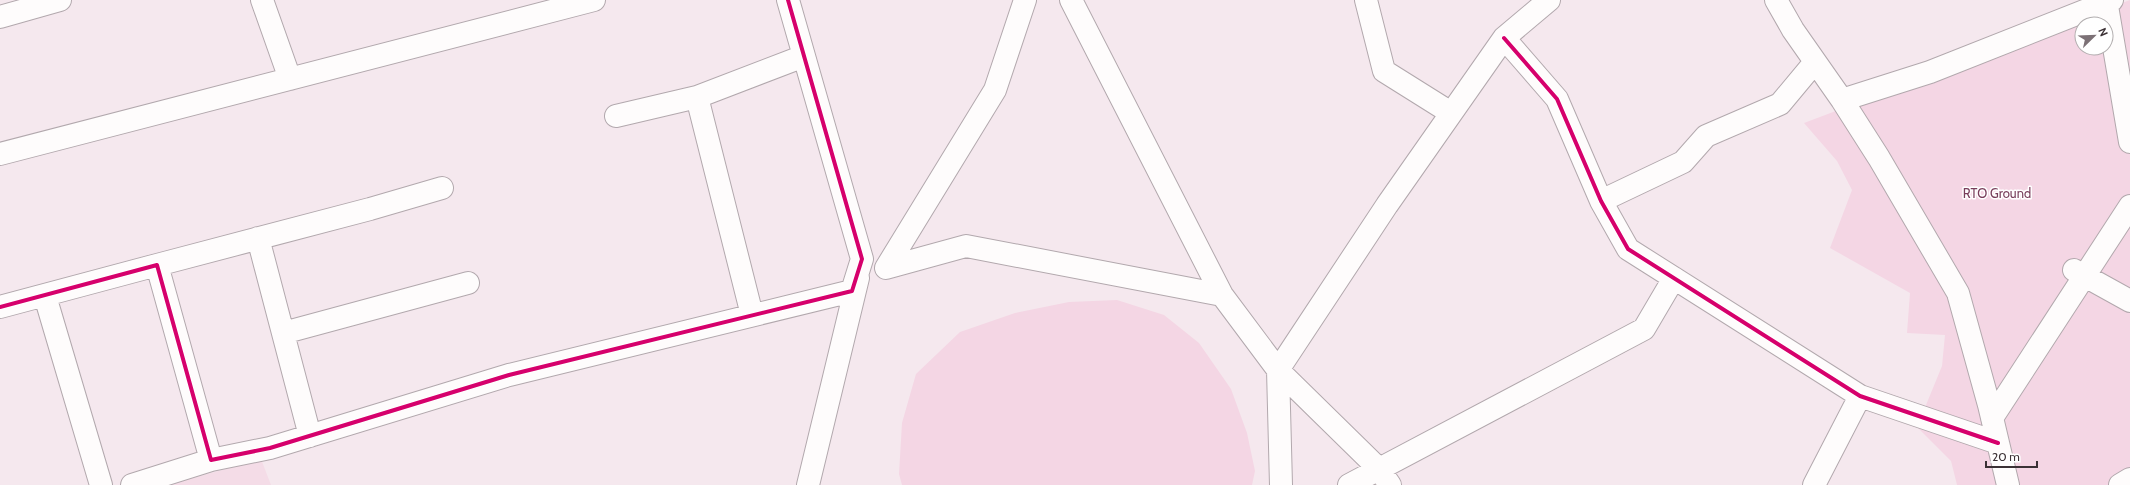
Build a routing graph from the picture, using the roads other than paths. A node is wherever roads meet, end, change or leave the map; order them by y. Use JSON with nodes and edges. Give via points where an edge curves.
{"nodes":[{"id":1,"x":60,"y":0,"type":"edge"},
{"id":2,"x":262,"y":0,"type":"edge"},
{"id":3,"x":594,"y":0,"type":"edge"},
{"id":4,"x":788,"y":0,"type":"edge"},
{"id":5,"x":1025,"y":0,"type":"edge"},
{"id":6,"x":1071,"y":0,"type":"edge"},
{"id":7,"x":1366,"y":0,"type":"edge"},
{"id":8,"x":1549,"y":0,"type":"edge"},
{"id":9,"x":1776,"y":0,"type":"edge"},
{"id":10,"x":2108,"y":1,"type":"edge"},
{"id":11,"x":525,"y":9,"type":"edge"},
{"id":12,"x":0,"y":17,"type":"edge"},
{"id":13,"x":1504,"y":38,"type":"junction"},
{"id":14,"x":804,"y":56,"type":"junction"},
{"id":15,"x":1814,"y":62,"type":"junction"},
{"id":16,"x":290,"y":79,"type":"junction"},
{"id":17,"x":697,"y":97,"type":"junction"},
{"id":18,"x":1842,"y":100,"type":"junction"},
{"id":19,"x":1451,"y":113,"type":"junction"},
{"id":20,"x":616,"y":116,"type":"dead end"},
{"id":21,"x":2130,"y":142,"type":"edge"},
{"id":22,"x":0,"y":154,"type":"edge"},
{"id":23,"x":442,"y":188,"type":"dead end"},
{"id":24,"x":1601,"y":201,"type":"junction"},
{"id":25,"x":2130,"y":206,"type":"edge"},
{"id":26,"x":258,"y":238,"type":"junction"},
{"id":27,"x":862,"y":259,"type":"junction"},
{"id":28,"x":157,"y":265,"type":"junction"},
{"id":29,"x":2080,"y":272,"type":"junction"},
{"id":30,"x":1674,"y":278,"type":"junction"},
{"id":31,"x":468,"y":284,"type":"dead end"},
{"id":32,"x":1222,"y":295,"type":"junction"},
{"id":33,"x":46,"y":296,"type":"junction"},
{"id":34,"x":2130,"y":301,"type":"edge"},
{"id":35,"x":0,"y":307,"type":"edge"},
{"id":36,"x":752,"y":315,"type":"junction"},
{"id":37,"x":283,"y":333,"type":"junction"},
{"id":38,"x":1278,"y":370,"type":"junction"},
{"id":39,"x":1860,"y":396,"type":"junction"},
{"id":40,"x":1992,"y":418,"type":"junction"},
{"id":41,"x":310,"y":436,"type":"junction"},
{"id":42,"x":1998,"y":443,"type":"junction"},
{"id":43,"x":211,"y":460,"type":"junction"},
{"id":44,"x":1384,"y":477,"type":"edge"},
{"id":45,"x":2130,"y":479,"type":"edge"},
{"id":46,"x":101,"y":485,"type":"edge"},
{"id":47,"x":132,"y":485,"type":"edge"},
{"id":48,"x":808,"y":485,"type":"edge"},
{"id":49,"x":1281,"y":485,"type":"edge"},
{"id":50,"x":1349,"y":485,"type":"edge"},
{"id":51,"x":1814,"y":485,"type":"edge"},
{"id":52,"x":2008,"y":485,"type":"edge"},
{"id":53,"x":2120,"y":485,"type":"edge"}],
"edges":[{"from":1,"to":12,"type":"street"},
{"from":2,"to":16,"type":"street"},
{"from":3,"to":11,"type":"street"},
{"from":4,"to":14,"type":"street"},
{"from":5,"to":32,"type":"street","via":[[995,90],[886,268],[966,246]]},
{"from":6,"to":32,"type":"street"},
{"from":7,"to":19,"type":"street","via":[[1384,71]]},
{"from":8,"to":13,"type":"street"},
{"from":9,"to":15,"type":"street"},
{"from":10,"to":18,"type":"street","via":[[1930,72]]},
{"from":10,"to":21,"type":"street"},
{"from":11,"to":16,"type":"street"},
{"from":13,"to":19,"type":"street"},
{"from":13,"to":24,"type":"street","via":[[1557,99]]},
{"from":14,"to":17,"type":"street"},
{"from":14,"to":27,"type":"street"},
{"from":15,"to":18,"type":"street"},
{"from":15,"to":24,"type":"street","via":[[1780,104],[1706,136],[1683,162]]},
{"from":16,"to":22,"type":"street"},
{"from":17,"to":20,"type":"street"},
{"from":17,"to":36,"type":"street"},
{"from":18,"to":40,"type":"street","via":[[1958,293]]},
{"from":19,"to":38,"type":"street"},
{"from":23,"to":26,"type":"street"},
{"from":24,"to":30,"type":"street","via":[[1628,249]]},
{"from":25,"to":29,"type":"street"},
{"from":26,"to":28,"type":"street"},
{"from":26,"to":37,"type":"street"},
{"from":27,"to":36,"type":"street","via":[[852,291]]},
{"from":27,"to":48,"type":"street"},
{"from":28,"to":33,"type":"street"},
{"from":28,"to":43,"type":"street"},
{"from":29,"to":34,"type":"street"},
{"from":29,"to":40,"type":"street"},
{"from":30,"to":39,"type":"street"},
{"from":30,"to":44,"type":"street","via":[[1644,329]]},
{"from":31,"to":37,"type":"street"},
{"from":32,"to":38,"type":"street"},
{"from":33,"to":35,"type":"street"},
{"from":33,"to":46,"type":"street"},
{"from":36,"to":41,"type":"street","via":[[509,374]]},
{"from":37,"to":41,"type":"street"},
{"from":38,"to":44,"type":"street"},
{"from":38,"to":49,"type":"street"},
{"from":39,"to":42,"type":"street"},
{"from":39,"to":51,"type":"street"},
{"from":40,"to":42,"type":"street"},
{"from":41,"to":43,"type":"street","via":[[270,448]]},
{"from":42,"to":52,"type":"street"},
{"from":43,"to":47,"type":"street"},
{"from":44,"to":50,"type":"street"},
{"from":45,"to":53,"type":"street"}]}
